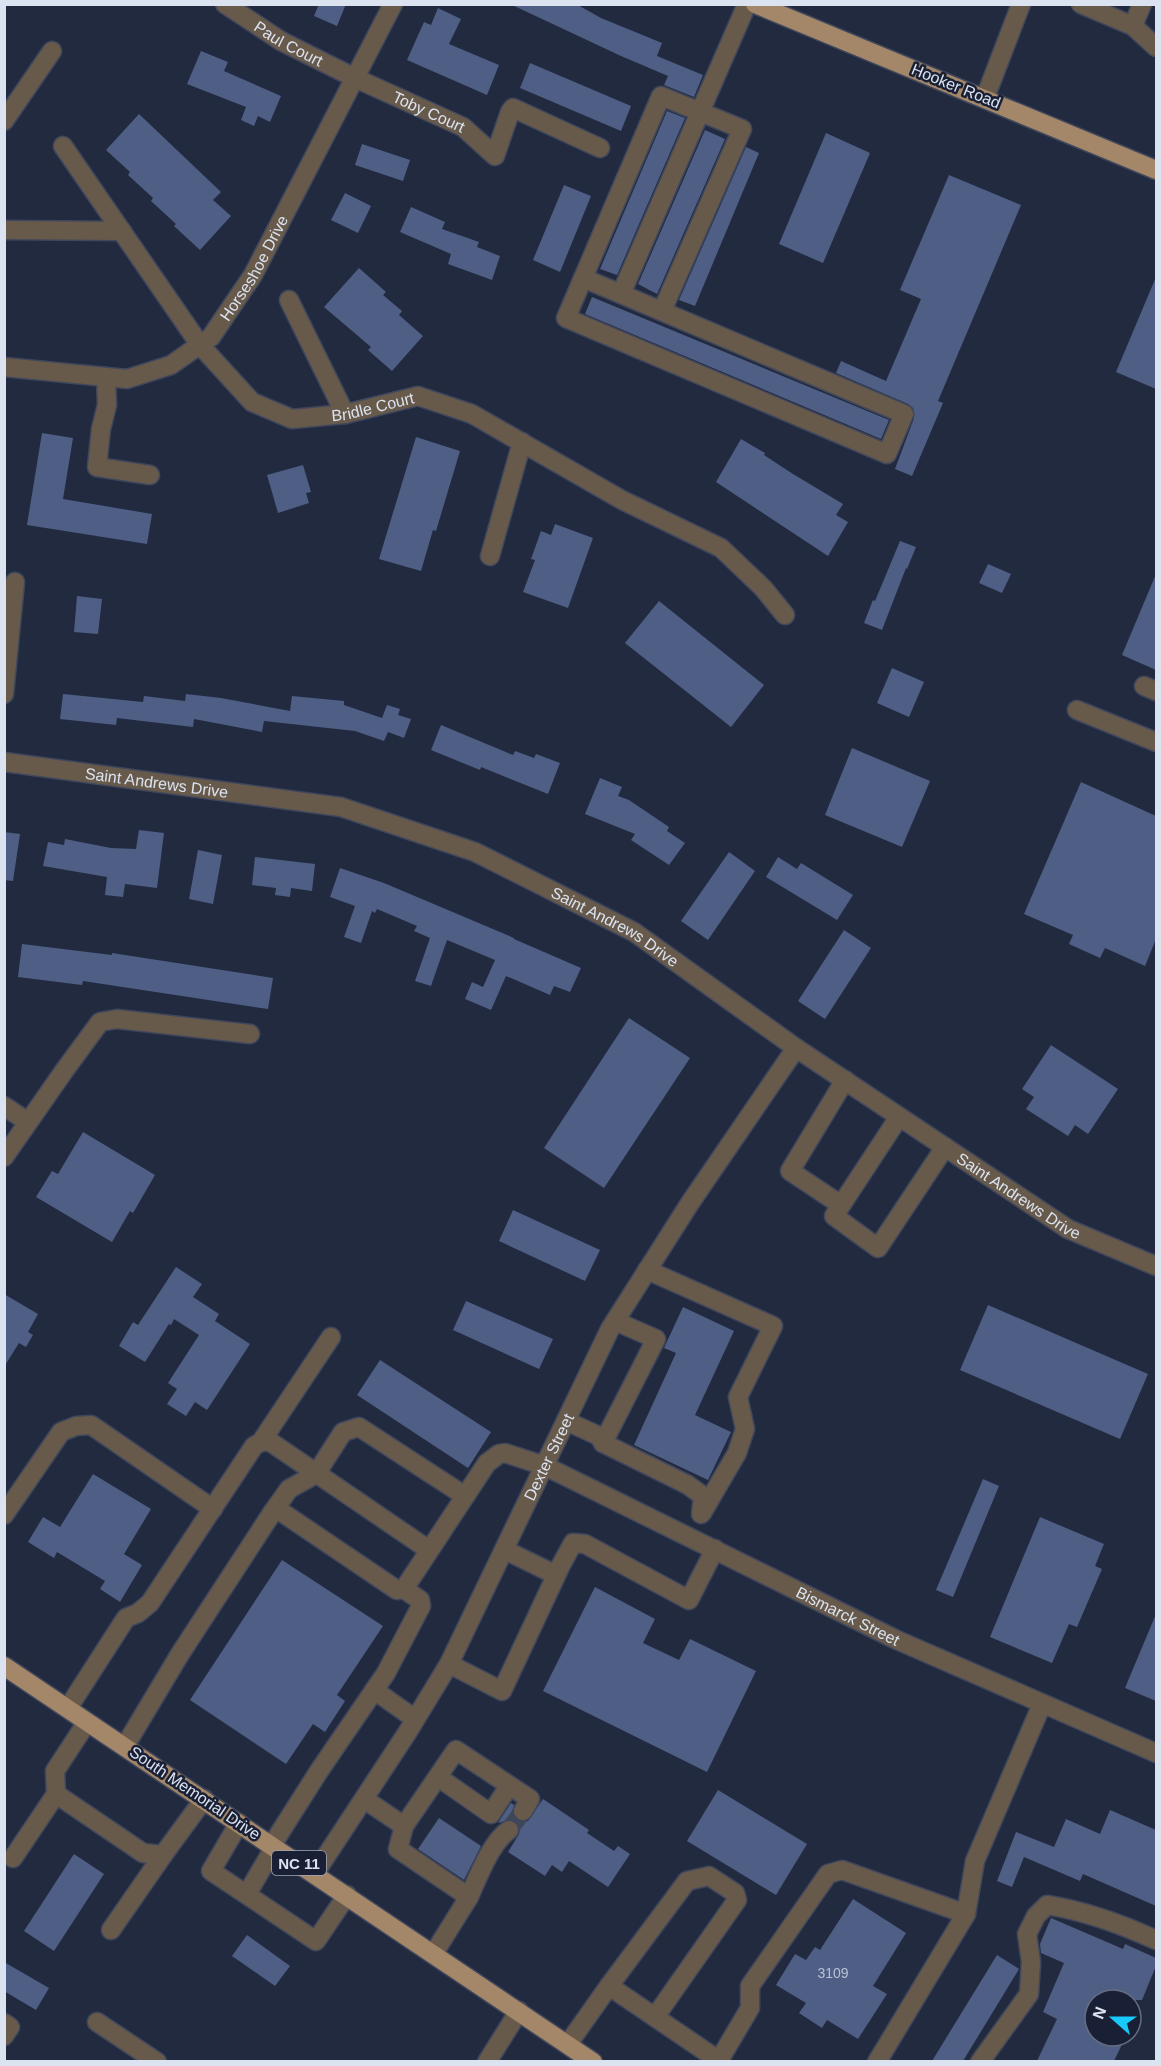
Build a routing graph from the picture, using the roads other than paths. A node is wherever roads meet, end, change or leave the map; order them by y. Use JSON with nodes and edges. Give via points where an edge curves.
{"nodes":[{"id":1,"x":225,"y":4,"type":"edge"},
{"id":2,"x":393,"y":4,"type":"edge"},
{"id":3,"x":747,"y":4,"type":"edge"},
{"id":4,"x":755,"y":4,"type":"edge"},
{"id":5,"x":1021,"y":4,"type":"edge"},
{"id":6,"x":1081,"y":4,"type":"edge"},
{"id":7,"x":1142,"y":4,"type":"edge"},
{"id":8,"x":1133,"y":26,"type":"junction"},
{"id":9,"x":1156,"y":47,"type":"edge"},
{"id":10,"x":52,"y":51,"type":"dead end"},
{"id":11,"x":355,"y":78,"type":"junction"},
{"id":12,"x":985,"y":98,"type":"junction"},
{"id":13,"x":701,"y":111,"type":"junction"},
{"id":14,"x":4,"y":121,"type":"edge"},
{"id":15,"x":63,"y":146,"type":"dead end"},
{"id":16,"x":600,"y":148,"type":"dead end"},
{"id":17,"x":1156,"y":170,"type":"edge"},
{"id":18,"x":4,"y":230,"type":"edge"},
{"id":19,"x":122,"y":231,"type":"junction"},
{"id":20,"x":583,"y":278,"type":"junction"},
{"id":21,"x":621,"y":294,"type":"junction"},
{"id":22,"x":289,"y":300,"type":"dead end"},
{"id":23,"x":662,"y":311,"type":"junction"},
{"id":24,"x":200,"y":345,"type":"junction"},
{"id":25,"x":4,"y":367,"type":"edge"},
{"id":26,"x":106,"y":377,"type":"junction"},
{"id":27,"x":345,"y":414,"type":"junction"},
{"id":28,"x":522,"y":442,"type":"junction"},
{"id":29,"x":150,"y":475,"type":"dead end"},
{"id":30,"x":490,"y":556,"type":"dead end"},
{"id":31,"x":15,"y":582,"type":"dead end"},
{"id":32,"x":785,"y":615,"type":"dead end"},
{"id":33,"x":4,"y":694,"type":"edge"},
{"id":34,"x":1077,"y":711,"type":"dead end"},
{"id":35,"x":1156,"y":742,"type":"edge"},
{"id":36,"x":4,"y":762,"type":"edge"},
{"id":37,"x":250,"y":1034,"type":"dead end"},
{"id":38,"x":796,"y":1048,"type":"junction"},
{"id":39,"x":845,"y":1080,"type":"junction"},
{"id":40,"x":4,"y":1106,"type":"edge"},
{"id":41,"x":899,"y":1117,"type":"junction"},
{"id":42,"x":28,"y":1122,"type":"junction"},
{"id":43,"x":945,"y":1147,"type":"junction"},
{"id":44,"x":4,"y":1157,"type":"edge"},
{"id":45,"x":841,"y":1205,"type":"junction"},
{"id":46,"x":1156,"y":1266,"type":"edge"},
{"id":47,"x":647,"y":1270,"type":"junction"},
{"id":48,"x":615,"y":1321,"type":"junction"},
{"id":49,"x":331,"y":1337,"type":"dead end"},
{"id":50,"x":566,"y":1421,"type":"junction"},
{"id":51,"x":261,"y":1442,"type":"junction"},
{"id":52,"x":603,"y":1443,"type":"junction"},
{"id":53,"x":544,"y":1466,"type":"junction"},
{"id":54,"x":316,"y":1474,"type":"junction"},
{"id":55,"x":465,"y":1496,"type":"junction"},
{"id":56,"x":213,"y":1509,"type":"junction"},
{"id":57,"x":272,"y":1513,"type":"junction"},
{"id":58,"x":702,"y":1513,"type":"junction"},
{"id":59,"x":4,"y":1515,"type":"edge"},
{"id":60,"x":690,"y":1537,"type":"junction"},
{"id":61,"x":715,"y":1549,"type":"junction"},
{"id":62,"x":429,"y":1550,"type":"junction"},
{"id":63,"x":505,"y":1550,"type":"junction"},
{"id":64,"x":556,"y":1575,"type":"junction"},
{"id":65,"x":404,"y":1589,"type":"junction"},
{"id":66,"x":449,"y":1665,"type":"junction"},
{"id":67,"x":4,"y":1666,"type":"edge"},
{"id":68,"x":374,"y":1690,"type":"junction"},
{"id":69,"x":1042,"y":1704,"type":"junction"},
{"id":70,"x":68,"y":1708,"type":"junction"},
{"id":71,"x":416,"y":1719,"type":"junction"},
{"id":72,"x":87,"y":1722,"type":"junction"},
{"id":73,"x":125,"y":1746,"type":"junction"},
{"id":74,"x":1156,"y":1753,"type":"edge"},
{"id":75,"x":438,"y":1777,"type":"junction"},
{"id":76,"x":509,"y":1786,"type":"junction"},
{"id":77,"x":56,"y":1794,"type":"junction"},
{"id":78,"x":204,"y":1799,"type":"junction"},
{"id":79,"x":364,"y":1799,"type":"junction"},
{"id":80,"x":523,"y":1811,"type":"dead end"},
{"id":81,"x":239,"y":1822,"type":"junction"},
{"id":82,"x":404,"y":1826,"type":"junction"},
{"id":83,"x":509,"y":1830,"type":"tunnel mouth"},
{"id":84,"x":274,"y":1846,"type":"junction"},
{"id":85,"x":163,"y":1855,"type":"junction"},
{"id":86,"x":13,"y":1858,"type":"dead end"},
{"id":87,"x":315,"y":1873,"type":"junction"},
{"id":88,"x":247,"y":1894,"type":"junction"},
{"id":89,"x":347,"y":1895,"type":"junction"},
{"id":90,"x":469,"y":1896,"type":"junction"},
{"id":91,"x":966,"y":1914,"type":"junction"},
{"id":92,"x":111,"y":1930,"type":"dead end"},
{"id":93,"x":1156,"y":1940,"type":"edge"},
{"id":94,"x":434,"y":1953,"type":"junction"},
{"id":95,"x":609,"y":1986,"type":"junction"},
{"id":96,"x":519,"y":2011,"type":"junction"},
{"id":97,"x":655,"y":2017,"type":"junction"},
{"id":98,"x":97,"y":2022,"type":"dead end"},
{"id":99,"x":4,"y":2023,"type":"edge"},
{"id":100,"x":4,"y":2036,"type":"edge"},
{"id":101,"x":568,"y":2044,"type":"junction"},
{"id":102,"x":158,"y":2061,"type":"edge"},
{"id":103,"x":487,"y":2061,"type":"edge"},
{"id":104,"x":593,"y":2061,"type":"edge"},
{"id":105,"x":719,"y":2061,"type":"edge"},
{"id":106,"x":877,"y":2061,"type":"edge"},
{"id":107,"x":980,"y":2061,"type":"edge"}],
"edges":[{"from":1,"to":11,"type":"street","name":"Paul Court","via":[[281,41]]},
{"from":2,"to":11,"type":"street","name":"Horseshoe Drive"},
{"from":3,"to":13,"type":"street"},
{"from":4,"to":12,"type":"main road","name":"Hooker Road"},
{"from":5,"to":12,"type":"street"},
{"from":6,"to":8,"type":"street"},
{"from":7,"to":8,"type":"street"},
{"from":8,"to":9,"type":"street"},
{"from":10,"to":14,"type":"street"},
{"from":11,"to":16,"type":"street","name":"Toby Court","via":[[463,127],[495,156],[513,108]]},
{"from":11,"to":24,"type":"street","name":"Horseshoe Drive","via":[[253,275],[212,336]]},
{"from":12,"to":17,"type":"main road","name":"Hooker Road"},
{"from":13,"to":20,"type":"street","via":[[661,96]]},
{"from":13,"to":21,"type":"street"},
{"from":13,"to":23,"type":"street","via":[[742,129]]},
{"from":15,"to":19,"type":"street","name":"Bridle Court"},
{"from":18,"to":19,"type":"street"},
{"from":19,"to":24,"type":"street","name":"Bridle Court"},
{"from":20,"to":21,"type":"street"},
{"from":20,"to":23,"type":"street","via":[[566,318],[887,454],[904,414]]},
{"from":21,"to":23,"type":"street"},
{"from":22,"to":27,"type":"street"},
{"from":24,"to":26,"type":"street","name":"Horseshoe Drive","via":[[171,365],[127,379]]},
{"from":24,"to":27,"type":"street","name":"Bridle Court","via":[[252,402],[292,419]]},
{"from":25,"to":26,"type":"street","name":"Horseshoe Drive"},
{"from":26,"to":29,"type":"street","via":[[107,405],[97,467]]},
{"from":27,"to":28,"type":"street","name":"Bridle Court","via":[[418,396],[472,414]]},
{"from":28,"to":30,"type":"street"},
{"from":28,"to":32,"type":"street","name":"Bridle Court","via":[[622,500],[721,548]]},
{"from":31,"to":33,"type":"street"},
{"from":34,"to":35,"type":"street"},
{"from":36,"to":38,"type":"street","name":"Saint Andrews Drive","via":[[342,807],[475,852],[634,932]]},
{"from":37,"to":42,"type":"street","via":[[117,1018],[100,1022]]},
{"from":38,"to":39,"type":"street","name":"Saint Andrews Drive"},
{"from":38,"to":47,"type":"street","name":"Dexter Street"},
{"from":39,"to":41,"type":"street","name":"Saint Andrews Drive"},
{"from":39,"to":45,"type":"street","via":[[790,1172]]},
{"from":40,"to":42,"type":"street"},
{"from":41,"to":43,"type":"street","name":"Saint Andrews Drive"},
{"from":41,"to":45,"type":"street"},
{"from":42,"to":44,"type":"street"},
{"from":43,"to":45,"type":"street","via":[[878,1248],[834,1216]]},
{"from":43,"to":46,"type":"street","name":"Saint Andrews Drive","via":[[1068,1229]]},
{"from":47,"to":48,"type":"street","name":"Dexter Street"},
{"from":47,"to":58,"type":"street","via":[[773,1326],[738,1397],[745,1429],[737,1453]]},
{"from":48,"to":50,"type":"street","name":"Dexter Street"},
{"from":48,"to":52,"type":"street","via":[[656,1339]]},
{"from":49,"to":51,"type":"street"},
{"from":50,"to":52,"type":"street","via":[[599,1436]]},
{"from":50,"to":53,"type":"street","name":"Dexter Street"},
{"from":51,"to":54,"type":"street","via":[[269,1442]]},
{"from":51,"to":56,"type":"street","via":[[254,1446]]},
{"from":52,"to":58,"type":"street","via":[[688,1485],[703,1496]]},
{"from":53,"to":55,"type":"street","name":"Bismarck Street","via":[[505,1452],[499,1454],[487,1463]]},
{"from":53,"to":60,"type":"street","name":"Bismarck Street"},
{"from":53,"to":63,"type":"street","name":"Dexter Street"},
{"from":54,"to":55,"type":"street","via":[[343,1432],[359,1427]]},
{"from":54,"to":57,"type":"street","via":[[289,1489]]},
{"from":54,"to":62,"type":"street"},
{"from":55,"to":62,"type":"street"},
{"from":56,"to":59,"type":"street","via":[[91,1425],[61,1432]]},
{"from":56,"to":70,"type":"street","via":[[150,1603],[126,1618]]},
{"from":57,"to":65,"type":"street","via":[[280,1510],[397,1590]]},
{"from":57,"to":73,"type":"street"},
{"from":58,"to":60,"type":"street"},
{"from":60,"to":61,"type":"street","name":"Bismarck Street"},
{"from":61,"to":64,"type":"street","via":[[689,1600],[585,1544],[573,1543]]},
{"from":61,"to":69,"type":"street","name":"Bismarck Street","via":[[897,1640]]},
{"from":62,"to":65,"type":"street"},
{"from":63,"to":64,"type":"street"},
{"from":63,"to":66,"type":"street","name":"Dexter Street"},
{"from":64,"to":66,"type":"street","via":[[502,1691]]},
{"from":65,"to":68,"type":"street","via":[[420,1600],[421,1606]]},
{"from":66,"to":71,"type":"street","name":"Dexter Street"},
{"from":67,"to":70,"type":"main road","name":"South Memorial Drive","number":"NC 11"},
{"from":68,"to":71,"type":"street"},
{"from":68,"to":84,"type":"street"},
{"from":69,"to":74,"type":"street","name":"Bismarck Street"},
{"from":69,"to":91,"type":"street","via":[[975,1861]]},
{"from":70,"to":72,"type":"main road","name":"South Memorial Drive","number":"NC 11"},
{"from":71,"to":79,"type":"street","name":"Dexter Street"},
{"from":72,"to":73,"type":"main road","name":"South Memorial Drive","number":"NC 11"},
{"from":72,"to":77,"type":"street","via":[[55,1771]]},
{"from":73,"to":78,"type":"main road","name":"South Memorial Drive","number":"NC 11"},
{"from":75,"to":76,"type":"street","via":[[456,1750]]},
{"from":75,"to":76,"type":"street","via":[[491,1814]]},
{"from":75,"to":82,"type":"street"},
{"from":76,"to":80,"type":"street","via":[[530,1799]]},
{"from":77,"to":85,"type":"street","via":[[143,1853]]},
{"from":77,"to":86,"type":"street"},
{"from":78,"to":81,"type":"main road","name":"South Memorial Drive","number":"NC 11"},
{"from":78,"to":85,"type":"street"},
{"from":79,"to":82,"type":"street"},
{"from":79,"to":87,"type":"street","name":"Dexter Street"},
{"from":81,"to":84,"type":"main road","name":"South Memorial Drive","number":"NC 11"},
{"from":81,"to":88,"type":"street","via":[[211,1870]]},
{"from":82,"to":90,"type":"street","via":[[398,1849]]},
{"from":83,"to":90,"type":"street","via":[[482,1867]]},
{"from":84,"to":87,"type":"main road","name":"South Memorial Drive","number":"NC 11"},
{"from":84,"to":88,"type":"street"},
{"from":85,"to":92,"type":"street"},
{"from":87,"to":89,"type":"main road","name":"South Memorial Drive","number":"NC 11"},
{"from":88,"to":89,"type":"street","via":[[316,1941]]},
{"from":89,"to":94,"type":"main road","name":"South Memorial Drive","number":"NC 11"},
{"from":90,"to":94,"type":"street"},
{"from":91,"to":105,"type":"street","via":[[842,1870],[828,1874],[750,1986],[750,2008]]},
{"from":91,"to":106,"type":"street"},
{"from":93,"to":107,"type":"street","via":[[1094,1914],[1047,1905],[1027,1934],[1031,1962],[1029,1994]]},
{"from":94,"to":96,"type":"main road","name":"South Memorial Drive","number":"NC 11"},
{"from":95,"to":97,"type":"street"},
{"from":95,"to":97,"type":"street","via":[[687,1881],[709,1876],[735,1893],[737,1900]]},
{"from":95,"to":101,"type":"street"},
{"from":96,"to":101,"type":"main road","name":"South Memorial Drive","number":"NC 11"},
{"from":96,"to":103,"type":"street"},
{"from":97,"to":105,"type":"street"},
{"from":98,"to":102,"type":"street"},
{"from":99,"to":100,"type":"street","via":[[10,2027]]},
{"from":101,"to":104,"type":"main road","name":"South Memorial Drive","number":"NC 11"}]}
